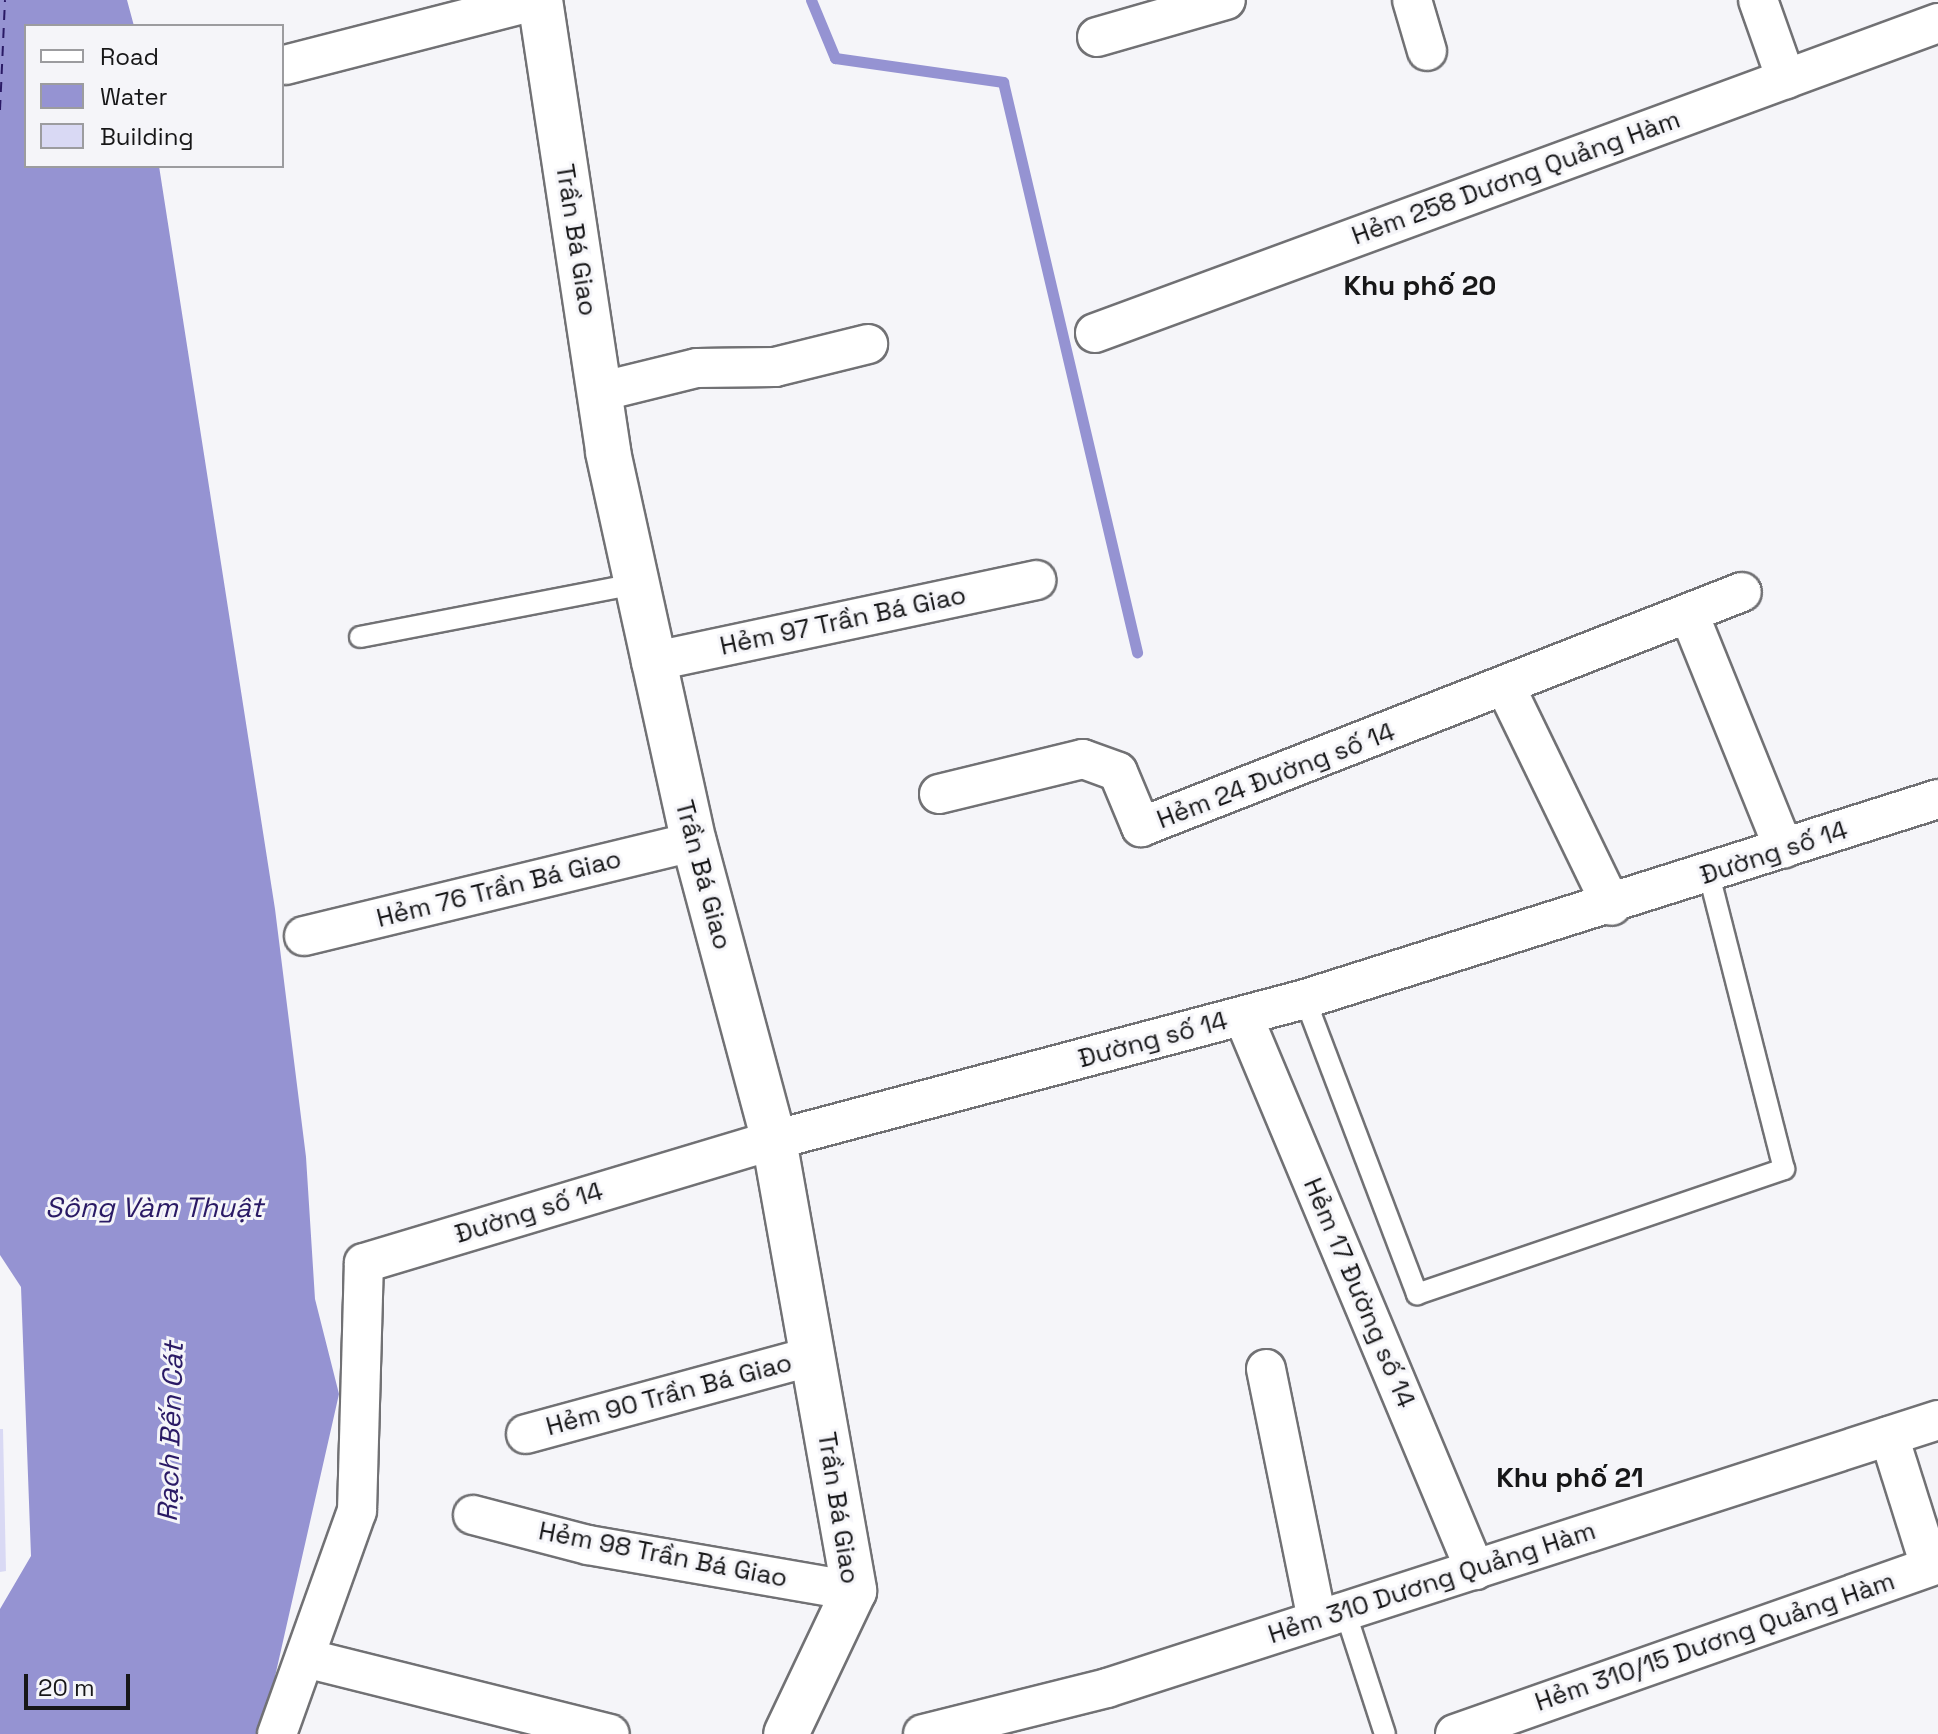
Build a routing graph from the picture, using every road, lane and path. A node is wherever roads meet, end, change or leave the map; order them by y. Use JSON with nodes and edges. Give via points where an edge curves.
{"nodes":[{"id":1,"x":540,"y":0,"type":"edge"},
{"id":2,"x":1226,"y":0,"type":"edge"},
{"id":3,"x":1412,"y":0,"type":"edge"},
{"id":4,"x":1758,"y":0,"type":"edge"},
{"id":5,"x":1938,"y":23,"type":"edge"},
{"id":6,"x":1097,"y":37,"type":"dead end"},
{"id":7,"x":1427,"y":51,"type":"dead end"},
{"id":8,"x":285,"y":65,"type":"dead end"},
{"id":9,"x":1786,"y":79,"type":"junction"},
{"id":10,"x":1095,"y":333,"type":"dead end"},
{"id":11,"x":868,"y":344,"type":"dead end"},
{"id":12,"x":599,"y":392,"type":"junction"},
{"id":13,"x":1036,"y":580,"type":"dead end"},
{"id":14,"x":635,"y":584,"type":"junction"},
{"id":15,"x":1742,"y":592,"type":"dead end"},
{"id":16,"x":1689,"y":614,"type":"junction"},
{"id":17,"x":360,"y":637,"type":"dead end"},
{"id":18,"x":651,"y":662,"type":"junction"},
{"id":19,"x":1506,"y":688,"type":"junction"},
{"id":20,"x":939,"y":794,"type":"dead end"},
{"id":21,"x":1938,"y":799,"type":"edge"},
{"id":22,"x":694,"y":842,"type":"junction"},
{"id":23,"x":1784,"y":849,"type":"junction"},
{"id":24,"x":1709,"y":874,"type":"junction"},
{"id":25,"x":1612,"y":906,"type":"junction"},
{"id":26,"x":304,"y":936,"type":"dead end"},
{"id":27,"x":1305,"y":999,"type":"junction"},
{"id":28,"x":1243,"y":1016,"type":"junction"},
{"id":29,"x":774,"y":1140,"type":"junction"},
{"id":30,"x":813,"y":1356,"type":"junction"},
{"id":31,"x":1266,"y":1369,"type":"dead end"},
{"id":32,"x":1938,"y":1420,"type":"edge"},
{"id":33,"x":526,"y":1434,"type":"dead end"},
{"id":34,"x":1889,"y":1436,"type":"junction"},
{"id":35,"x":473,"y":1515,"type":"dead end"},
{"id":36,"x":1934,"y":1565,"type":"edge"},
{"id":37,"x":1475,"y":1570,"type":"junction"},
{"id":38,"x":854,"y":1591,"type":"junction"},
{"id":39,"x":1331,"y":1616,"type":"junction"},
{"id":40,"x":305,"y":1658,"type":"junction"},
{"id":41,"x":277,"y":1734,"type":"edge"},
{"id":42,"x":610,"y":1734,"type":"edge"},
{"id":43,"x":786,"y":1734,"type":"edge"},
{"id":44,"x":923,"y":1734,"type":"edge"},
{"id":45,"x":1385,"y":1734,"type":"edge"},
{"id":46,"x":1455,"y":1734,"type":"edge"}],
"edges":[{"from":1,"to":8,"type":"street"},
{"from":1,"to":12,"type":"street","name":"Trần Bá Giao"},
{"from":2,"to":6,"type":"street"},
{"from":3,"to":7,"type":"street"},
{"from":4,"to":9,"type":"street"},
{"from":5,"to":9,"type":"street","name":"Hẻm 258 Dương Quảng Hàm"},
{"from":9,"to":10,"type":"street","name":"Hẻm 258 Dương Quảng Hàm"},
{"from":11,"to":12,"type":"street","via":[[775,367],[697,368]]},
{"from":12,"to":14,"type":"street","name":"Trần Bá Giao"},
{"from":13,"to":18,"type":"street","name":"Hẻm 97 Trần Bá Giao"},
{"from":14,"to":17,"type":"lane"},
{"from":14,"to":18,"type":"street","name":"Trần Bá Giao"},
{"from":15,"to":16,"type":"street","name":"Hẻm 24 Đường số 14"},
{"from":16,"to":19,"type":"street","name":"Hẻm 24 Đường số 14"},
{"from":16,"to":23,"type":"street"},
{"from":18,"to":22,"type":"street","name":"Trần Bá Giao"},
{"from":19,"to":20,"type":"street","name":"Hẻm 24 Đường số 14","via":[[1141,827],[1118,772],[1083,759]]},
{"from":19,"to":25,"type":"street"},
{"from":21,"to":23,"type":"street","name":"Đường số 14"},
{"from":22,"to":26,"type":"street","name":"Hẻm 76 Trần Bá Giao"},
{"from":22,"to":29,"type":"street","name":"Trần Bá Giao"},
{"from":23,"to":24,"type":"street","name":"Đường số 14"},
{"from":24,"to":25,"type":"street","name":"Đường số 14"},
{"from":24,"to":27,"type":"lane","via":[[1784,1169],[1417,1294]]},
{"from":25,"to":27,"type":"street","name":"Đường số 14"},
{"from":27,"to":28,"type":"street","name":"Đường số 14"},
{"from":28,"to":29,"type":"street","name":"Đường số 14"},
{"from":28,"to":37,"type":"street","name":"Hẻm 17 Đường số 14"},
{"from":29,"to":30,"type":"street","name":"Trần Bá Giao"},
{"from":29,"to":40,"type":"street","name":"Đường số 14","via":[[364,1263],[357,1511]]},
{"from":30,"to":33,"type":"street","name":"Hẻm 90 Trần Bá Giao"},
{"from":30,"to":38,"type":"street","name":"Trần Bá Giao"},
{"from":31,"to":39,"type":"street"},
{"from":32,"to":34,"type":"street","name":"Hẻm 310 Dương Quảng Hàm"},
{"from":34,"to":36,"type":"street","name":"Hẻm 310/15 Dương Quảng Hàm"},
{"from":34,"to":37,"type":"street","name":"Hẻm 310 Dương Quảng Hàm"},
{"from":35,"to":38,"type":"street","name":"Hẻm 98 Trần Bá Giao","via":[[588,1545]]},
{"from":36,"to":46,"type":"street","name":"Hẻm 310/15 Dương Quảng Hàm"},
{"from":37,"to":39,"type":"street","name":"Hẻm 310 Dương Quảng Hàm"},
{"from":38,"to":43,"type":"street","name":"Trần Bá Giao"},
{"from":39,"to":44,"type":"street","name":"Hẻm 310 Dương Quảng Hàm","via":[[1107,1688]]},
{"from":39,"to":45,"type":"lane"},
{"from":40,"to":41,"type":"street"},
{"from":40,"to":42,"type":"street"}]}
